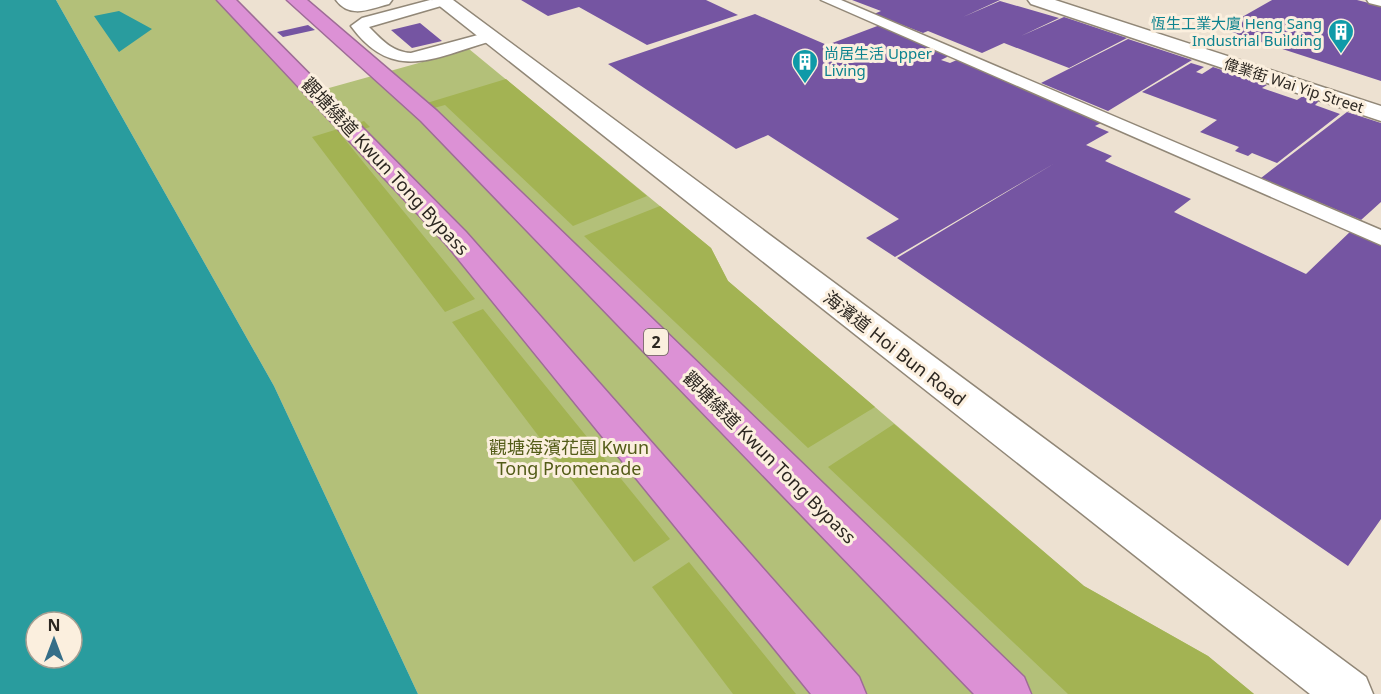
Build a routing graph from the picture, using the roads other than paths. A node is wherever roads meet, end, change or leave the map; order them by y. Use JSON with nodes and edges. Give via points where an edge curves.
{"nodes":[{"id":1,"x":226,"y":0,"type":"edge"},
{"id":2,"x":296,"y":0,"type":"edge"},
{"id":3,"x":345,"y":0,"type":"edge"},
{"id":4,"x":383,"y":0,"type":"edge"},
{"id":5,"x":828,"y":0,"type":"edge"},
{"id":6,"x":1037,"y":0,"type":"edge"},
{"id":7,"x":1088,"y":0,"type":"edge"},
{"id":8,"x":1374,"y":0,"type":"edge"},
{"id":9,"x":442,"y":1,"type":"edge"},
{"id":10,"x":1381,"y":2,"type":"edge"},
{"id":11,"x":489,"y":37,"type":"junction"},
{"id":12,"x":1381,"y":94,"type":"edge"},
{"id":13,"x":1381,"y":114,"type":"edge"},
{"id":14,"x":1381,"y":238,"type":"edge"},
{"id":15,"x":842,"y":694,"type":"edge"},
{"id":16,"x":1006,"y":694,"type":"edge"},
{"id":17,"x":1349,"y":694,"type":"edge"}],
"edges":[{"from":1,"to":15,"type":"highway","name":"觀塘繞道 Kwun Tong Bypass","via":[[456,238]]},
{"from":2,"to":16,"type":"highway","name":"觀塘繞道 Kwun Tong Bypass","number":"2","via":[[429,116]]},
{"from":3,"to":4,"type":"street","via":[[353,7]]},
{"from":5,"to":14,"type":"lane"},
{"from":6,"to":13,"type":"street","name":"偉業街 Wai Yip Street"},
{"from":7,"to":12,"type":"street","name":"偉業街 Wai Yip Street"},
{"from":8,"to":10,"type":"lane"},
{"from":9,"to":11,"type":"street","name":"海濱道 Hoi Bun Road"},
{"from":9,"to":11,"type":"lane","via":[[359,26],[391,57],[400,59]]},
{"from":11,"to":17,"type":"street","name":"海濱道 Hoi Bun Road"}]}
